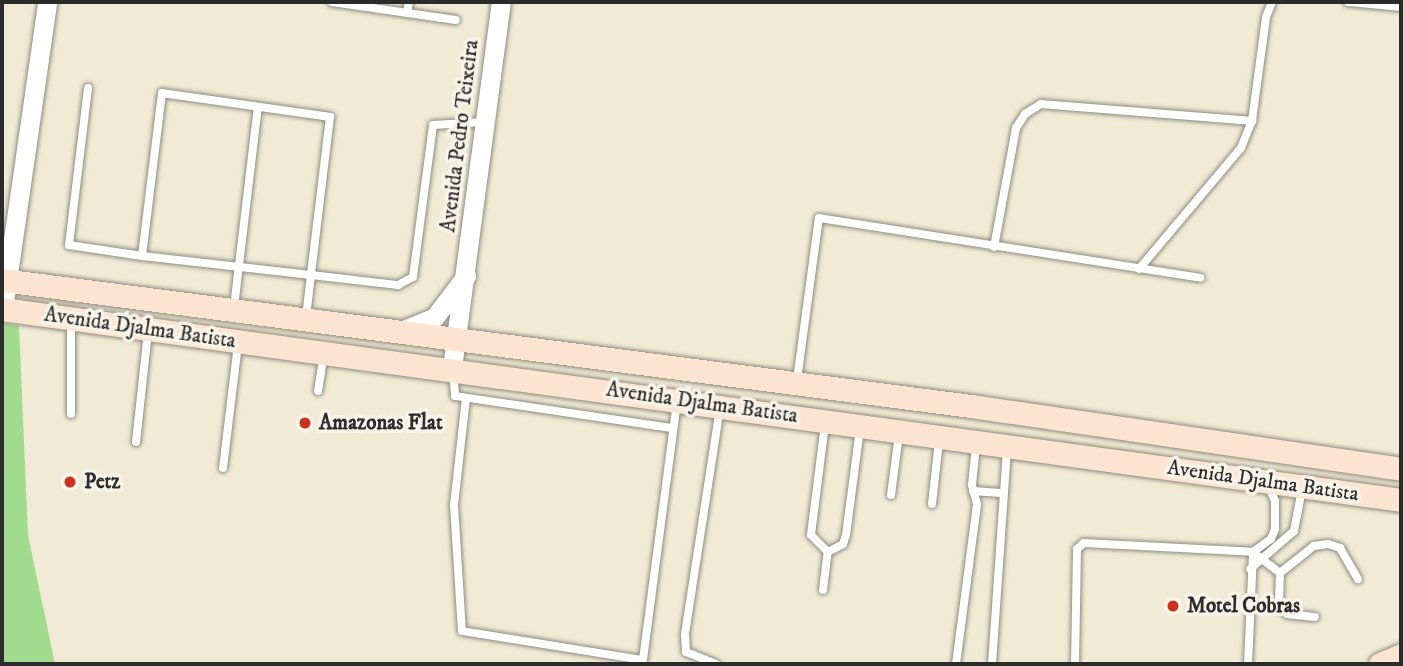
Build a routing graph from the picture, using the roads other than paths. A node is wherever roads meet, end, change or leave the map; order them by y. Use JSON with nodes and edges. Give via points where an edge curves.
{"nodes":[{"id":1,"x":47,"y":2,"type":"edge"},
{"id":2,"x":332,"y":2,"type":"edge"},
{"id":3,"x":409,"y":2,"type":"edge"},
{"id":4,"x":501,"y":2,"type":"edge"},
{"id":5,"x":1272,"y":2,"type":"edge"},
{"id":6,"x":1348,"y":2,"type":"edge"},
{"id":7,"x":1401,"y":7,"type":"edge"},
{"id":8,"x":407,"y":13,"type":"junction"},
{"id":9,"x":456,"y":20,"type":"dead end"},
{"id":10,"x":88,"y":88,"type":"dead end"},
{"id":11,"x":258,"y":107,"type":"junction"},
{"id":12,"x":1252,"y":121,"type":"junction"},
{"id":13,"x":484,"y":122,"type":"junction"},
{"id":14,"x":994,"y":247,"type":"junction"},
{"id":15,"x":142,"y":256,"type":"junction"},
{"id":16,"x":238,"y":266,"type":"junction"},
{"id":17,"x":1139,"y":269,"type":"junction"},
{"id":18,"x":311,"y":275,"type":"junction"},
{"id":19,"x":466,"y":276,"type":"junction"},
{"id":20,"x":1200,"y":278,"type":"dead end"},
{"id":21,"x":5,"y":280,"type":"edge"},
{"id":22,"x":3,"y":309,"type":"edge"},
{"id":23,"x":233,"y":310,"type":"junction"},
{"id":24,"x":71,"y":319,"type":"junction"},
{"id":25,"x":306,"y":320,"type":"junction"},
{"id":26,"x":148,"y":329,"type":"junction"},
{"id":27,"x":396,"y":332,"type":"junction"},
{"id":28,"x":457,"y":340,"type":"junction"},
{"id":29,"x":238,"y":341,"type":"junction"},
{"id":30,"x":324,"y":352,"type":"junction"},
{"id":31,"x":452,"y":368,"type":"junction"},
{"id":32,"x":796,"y":383,"type":"junction"},
{"id":33,"x":318,"y":391,"type":"dead end"},
{"id":34,"x":466,"y":398,"type":"junction"},
{"id":35,"x":677,"y":399,"type":"junction"},
{"id":36,"x":720,"y":405,"type":"junction"},
{"id":37,"x":71,"y":414,"type":"dead end"},
{"id":38,"x":825,"y":421,"type":"junction"},
{"id":39,"x":860,"y":425,"type":"junction"},
{"id":40,"x":673,"y":428,"type":"junction"},
{"id":41,"x":899,"y":431,"type":"junction"},
{"id":42,"x":940,"y":437,"type":"junction"},
{"id":43,"x":136,"y":442,"type":"dead end"},
{"id":44,"x":977,"y":442,"type":"junction"},
{"id":45,"x":1007,"y":446,"type":"junction"},
{"id":46,"x":223,"y":468,"type":"dead end"},
{"id":47,"x":1401,"y":469,"type":"edge"},
{"id":48,"x":1267,"y":482,"type":"junction"},
{"id":49,"x":1302,"y":487,"type":"junction"},
{"id":50,"x":973,"y":491,"type":"junction"},
{"id":51,"x":1004,"y":494,"type":"junction"},
{"id":52,"x":891,"y":495,"type":"dead end"},
{"id":53,"x":1401,"y":500,"type":"edge"},
{"id":54,"x":932,"y":504,"type":"dead end"},
{"id":55,"x":828,"y":552,"type":"junction"},
{"id":56,"x":1253,"y":552,"type":"junction"},
{"id":57,"x":1264,"y":560,"type":"junction"},
{"id":58,"x":1250,"y":569,"type":"junction"},
{"id":59,"x":1280,"y":573,"type":"junction"},
{"id":60,"x":1358,"y":579,"type":"dead end"},
{"id":61,"x":823,"y":590,"type":"dead end"},
{"id":62,"x":1315,"y":617,"type":"dead end"},
{"id":63,"x":1401,"y":655,"type":"edge"},
{"id":64,"x":716,"y":664,"type":"edge"},
{"id":65,"x":956,"y":664,"type":"edge"},
{"id":66,"x":992,"y":664,"type":"edge"},
{"id":67,"x":1075,"y":664,"type":"edge"},
{"id":68,"x":1248,"y":664,"type":"edge"},
{"id":69,"x":1380,"y":664,"type":"edge"}],
"edges":[{"from":1,"to":21,"type":"street"},
{"from":2,"to":8,"type":"lane"},
{"from":3,"to":8,"type":"lane"},
{"from":4,"to":13,"type":"street","name":"Avenida Pedro Teixeira"},
{"from":5,"to":12,"type":"lane"},
{"from":6,"to":7,"type":"lane"},
{"from":8,"to":9,"type":"lane"},
{"from":10,"to":15,"type":"lane","via":[[69,245]]},
{"from":11,"to":15,"type":"lane","via":[[162,93]]},
{"from":11,"to":16,"type":"lane"},
{"from":11,"to":18,"type":"lane","via":[[330,117]]},
{"from":12,"to":14,"type":"lane","via":[[1041,104],[1025,114],[1016,128]]},
{"from":12,"to":17,"type":"lane","via":[[1241,148]]},
{"from":13,"to":18,"type":"lane","via":[[433,125],[413,277],[407,282]]},
{"from":13,"to":19,"type":"street","name":"Avenida Pedro Teixeira"},
{"from":14,"to":17,"type":"lane"},
{"from":14,"to":32,"type":"lane","via":[[819,218]]},
{"from":15,"to":16,"type":"lane"},
{"from":16,"to":18,"type":"lane"},
{"from":16,"to":23,"type":"lane"},
{"from":17,"to":20,"type":"lane"},
{"from":18,"to":25,"type":"lane"},
{"from":19,"to":27,"type":"street","via":[[434,318],[420,327]]},
{"from":19,"to":28,"type":"street","name":"Avenida Pedro Teixeira"},
{"from":21,"to":22,"type":"street"},
{"from":21,"to":23,"type":"main road","name":"Avenida Djalma Batista"},
{"from":22,"to":24,"type":"main road","name":"Avenida Djalma Batista"},
{"from":23,"to":25,"type":"main road","name":"Avenida Djalma Batista"},
{"from":24,"to":26,"type":"main road","name":"Avenida Djalma Batista"},
{"from":24,"to":37,"type":"lane"},
{"from":25,"to":27,"type":"main road","name":"Avenida Djalma Batista"},
{"from":26,"to":29,"type":"main road","name":"Avenida Djalma Batista"},
{"from":26,"to":43,"type":"lane"},
{"from":27,"to":28,"type":"main road","name":"Avenida Djalma Batista"},
{"from":28,"to":31,"type":"street","name":"Avenida Pedro Teixeira"},
{"from":28,"to":32,"type":"main road","name":"Avenida Djalma Batista"},
{"from":29,"to":30,"type":"main road","name":"Avenida Djalma Batista"},
{"from":29,"to":46,"type":"lane"},
{"from":30,"to":31,"type":"main road","name":"Avenida Djalma Batista"},
{"from":30,"to":33,"type":"lane"},
{"from":31,"to":34,"type":"lane","via":[[455,396]]},
{"from":31,"to":35,"type":"main road","name":"Avenida Djalma Batista"},
{"from":32,"to":47,"type":"main road","name":"Avenida Djalma Batista"},
{"from":34,"to":40,"type":"lane"},
{"from":34,"to":40,"type":"lane","via":[[454,505],[462,631],[643,660]]},
{"from":35,"to":36,"type":"main road","name":"Avenida Djalma Batista"},
{"from":35,"to":40,"type":"lane"},
{"from":36,"to":38,"type":"main road","name":"Avenida Djalma Batista"},
{"from":36,"to":64,"type":"lane","via":[[685,634],[686,652]]},
{"from":38,"to":39,"type":"main road","name":"Avenida Djalma Batista"},
{"from":38,"to":55,"type":"lane","via":[[811,535]]},
{"from":39,"to":41,"type":"main road","name":"Avenida Djalma Batista"},
{"from":39,"to":55,"type":"lane","via":[[846,535],[843,544]]},
{"from":41,"to":42,"type":"main road","name":"Avenida Djalma Batista"},
{"from":41,"to":52,"type":"lane"},
{"from":42,"to":44,"type":"main road","name":"Avenida Djalma Batista"},
{"from":42,"to":54,"type":"lane"},
{"from":44,"to":45,"type":"main road","name":"Avenida Djalma Batista"},
{"from":44,"to":50,"type":"lane"},
{"from":45,"to":48,"type":"main road","name":"Avenida Djalma Batista"},
{"from":45,"to":51,"type":"lane"},
{"from":48,"to":49,"type":"main road","name":"Avenida Djalma Batista"},
{"from":48,"to":56,"type":"lane","via":[[1275,501],[1275,529],[1271,539]]},
{"from":49,"to":53,"type":"main road","name":"Avenida Djalma Batista"},
{"from":49,"to":57,"type":"lane","via":[[1294,531]]},
{"from":50,"to":51,"type":"lane"},
{"from":50,"to":65,"type":"lane","via":[[977,503]]},
{"from":51,"to":66,"type":"lane"},
{"from":55,"to":61,"type":"lane"},
{"from":56,"to":57,"type":"lane"},
{"from":56,"to":58,"type":"lane"},
{"from":56,"to":67,"type":"lane","via":[[1081,544]]},
{"from":57,"to":58,"type":"lane"},
{"from":57,"to":59,"type":"lane"},
{"from":58,"to":68,"type":"lane"},
{"from":59,"to":60,"type":"lane","via":[[1314,546],[1328,544],[1340,548]]},
{"from":59,"to":62,"type":"lane","via":[[1279,606],[1287,614]]},
{"from":63,"to":69,"type":"main road"}]}
